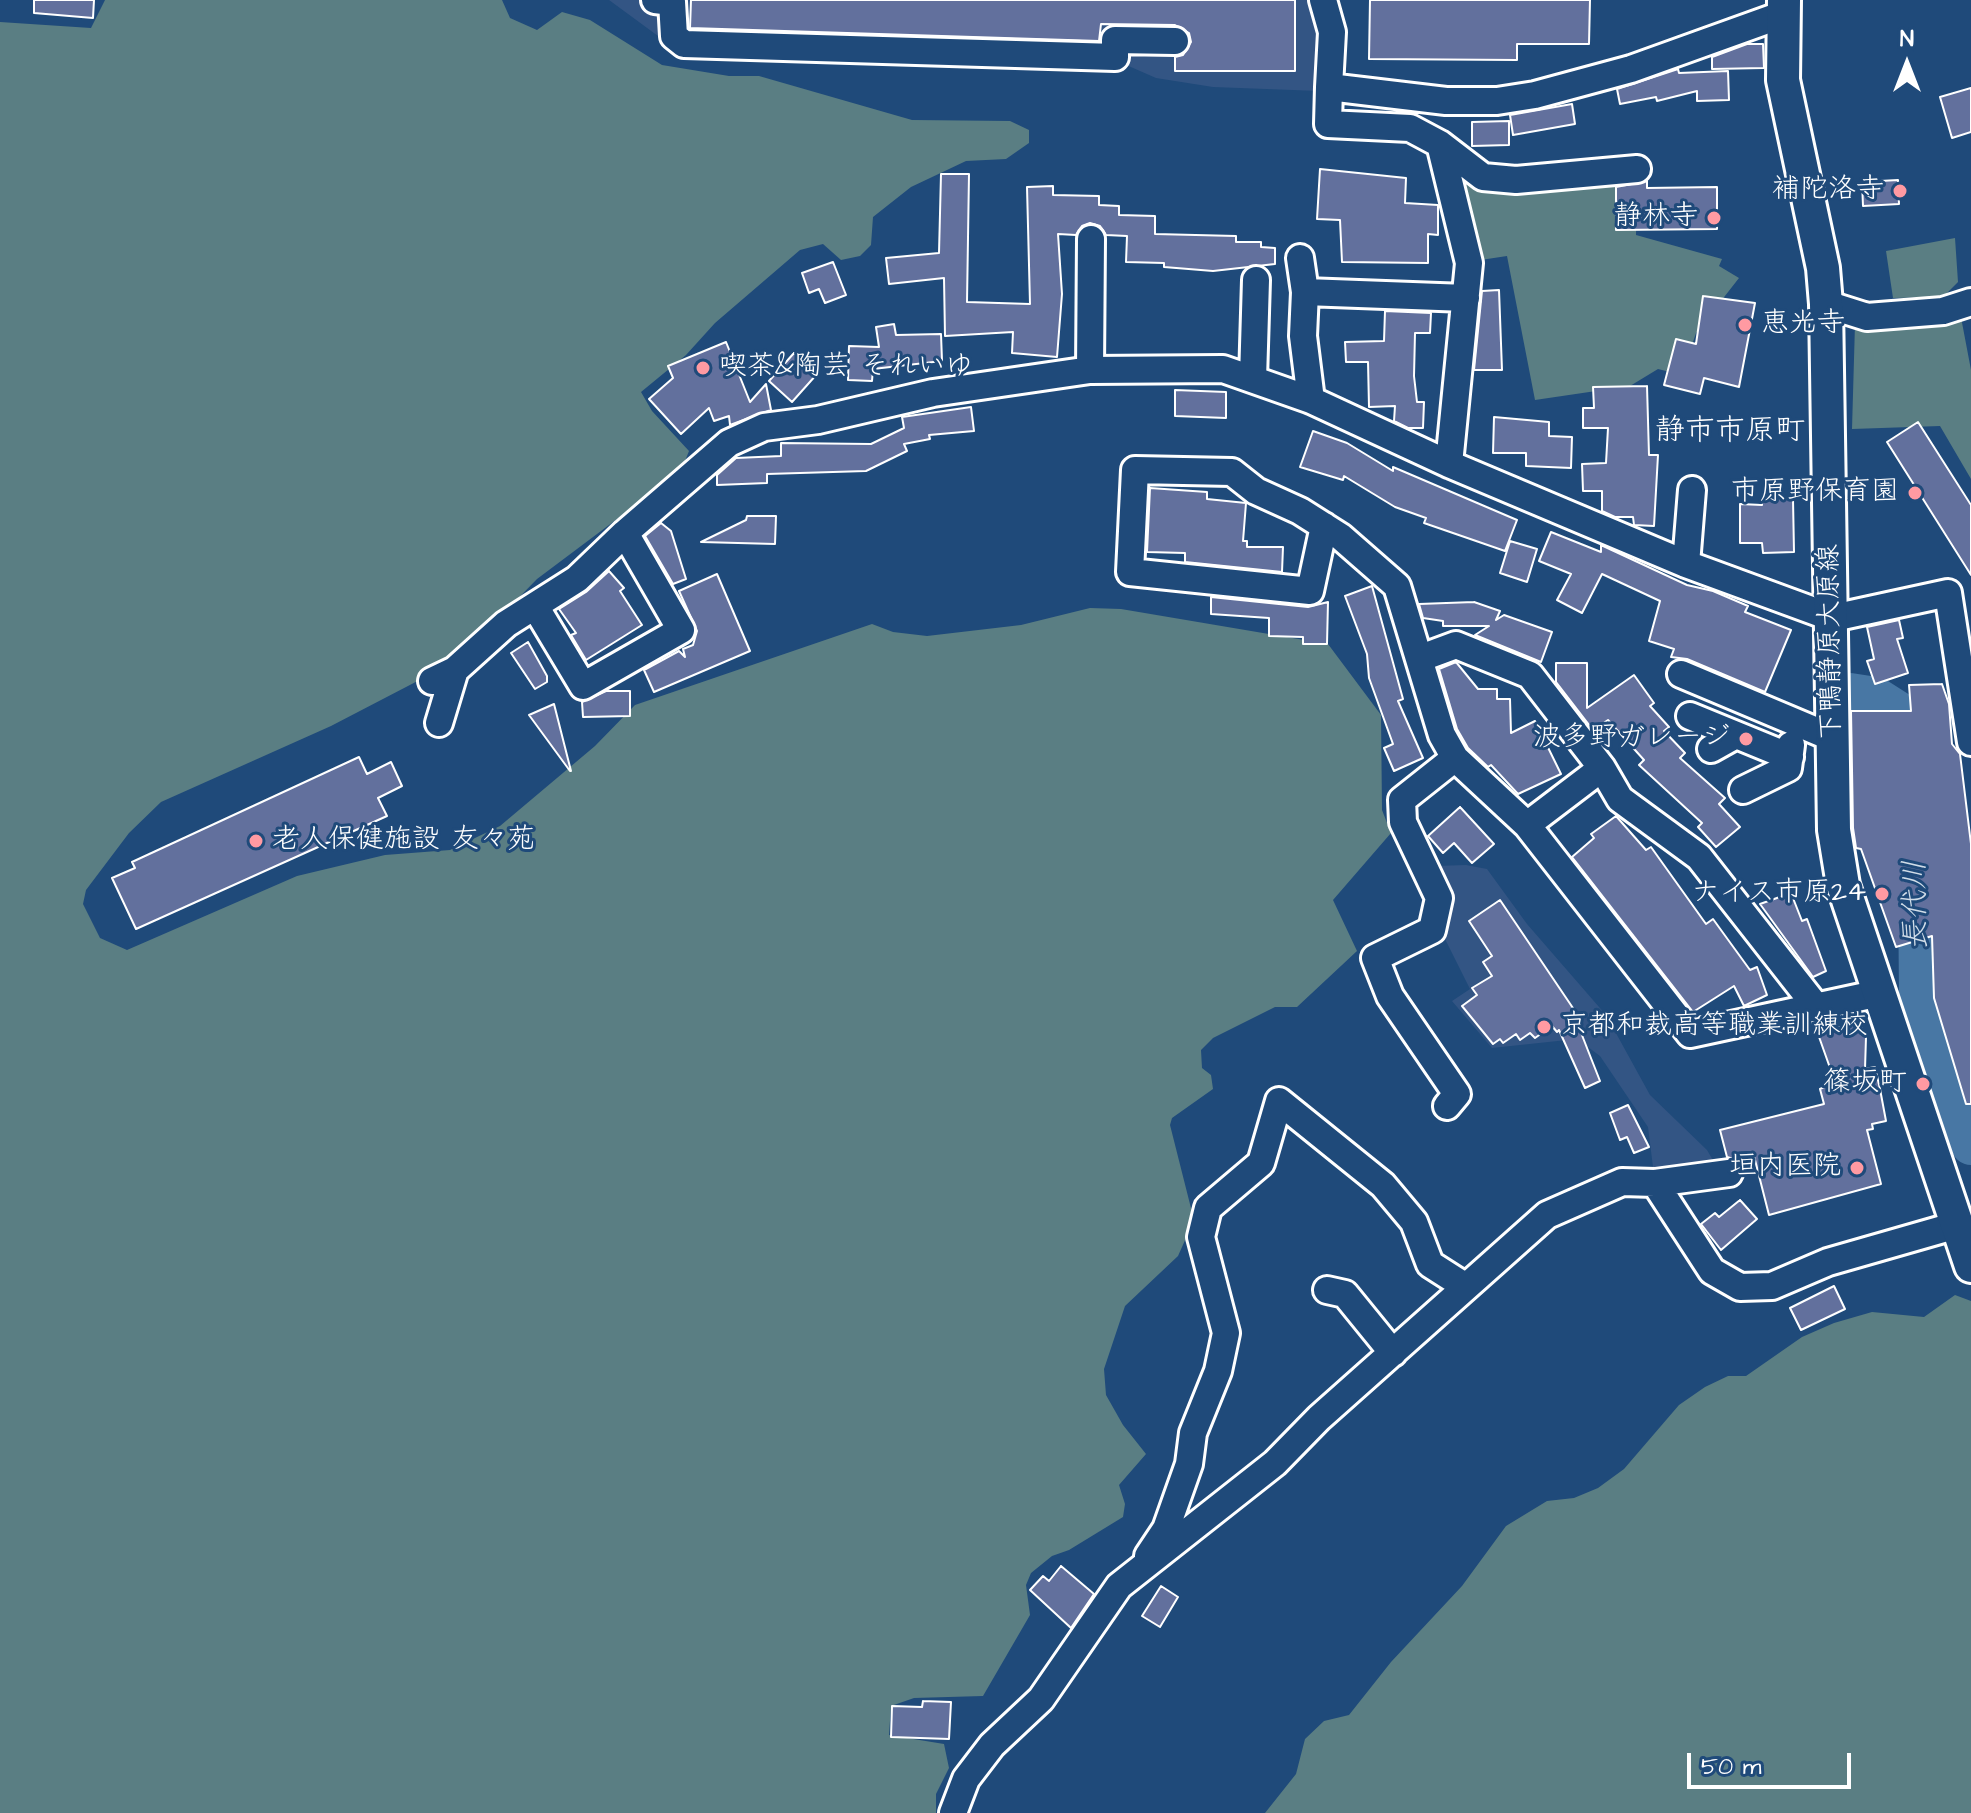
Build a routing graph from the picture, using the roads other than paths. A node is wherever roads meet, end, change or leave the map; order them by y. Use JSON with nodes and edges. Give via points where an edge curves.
{"nodes":[{"id":1,"x":655,"y":0,"type":"edge"},
{"id":2,"x":1323,"y":0,"type":"edge"},
{"id":3,"x":1784,"y":7,"type":"edge"},
{"id":4,"x":1175,"y":41,"type":"dead end"},
{"id":5,"x":1329,"y":87,"type":"junction"},
{"id":6,"x":1440,"y":144,"type":"junction"},
{"id":7,"x":1637,"y":169,"type":"dead end"},
{"id":8,"x":1091,"y":239,"type":"dead end"},
{"id":9,"x":1300,"y":258,"type":"dead end"},
{"id":10,"x":1256,"y":280,"type":"dead end"},
{"id":11,"x":1305,"y":292,"type":"junction"},
{"id":12,"x":1466,"y":298,"type":"junction"},
{"id":13,"x":1971,"y":302,"type":"edge"},
{"id":14,"x":1826,"y":304,"type":"junction"},
{"id":15,"x":1090,"y":370,"type":"junction"},
{"id":16,"x":1253,"y":379,"type":"junction"},
{"id":17,"x":1311,"y":400,"type":"junction"},
{"id":18,"x":1449,"y":464,"type":"junction"},
{"id":19,"x":1692,"y":490,"type":"dead end"},
{"id":20,"x":1324,"y":526,"type":"junction"},
{"id":21,"x":625,"y":533,"type":"junction"},
{"id":22,"x":1686,"y":564,"type":"junction"},
{"id":23,"x":535,"y":606,"type":"junction"},
{"id":24,"x":1833,"y":618,"type":"junction"},
{"id":25,"x":1421,"y":658,"type":"junction"},
{"id":26,"x":1681,"y":674,"type":"dead end"},
{"id":27,"x":1690,"y":716,"type":"dead end"},
{"id":28,"x":1794,"y":722,"type":"junction"},
{"id":29,"x":439,"y":723,"type":"dead end"},
{"id":30,"x":1736,"y":735,"type":"junction"},
{"id":31,"x":1833,"y":738,"type":"junction"},
{"id":32,"x":1971,"y":742,"type":"edge"},
{"id":33,"x":1711,"y":749,"type":"dead end"},
{"id":34,"x":1790,"y":757,"type":"junction"},
{"id":35,"x":1455,"y":758,"type":"junction"},
{"id":36,"x":1602,"y":768,"type":"junction"},
{"id":37,"x":1743,"y":790,"type":"dead end"},
{"id":38,"x":1527,"y":825,"type":"junction"},
{"id":39,"x":1880,"y":993,"type":"junction"},
{"id":40,"x":1818,"y":1009,"type":"junction"},
{"id":41,"x":1447,"y":1106,"type":"dead end"},
{"id":42,"x":1729,"y":1173,"type":"dead end"},
{"id":43,"x":1655,"y":1183,"type":"junction"},
{"id":44,"x":1962,"y":1229,"type":"edge"},
{"id":45,"x":1971,"y":1266,"type":"edge"},
{"id":46,"x":1466,"y":1287,"type":"junction"},
{"id":47,"x":1327,"y":1290,"type":"dead end"},
{"id":48,"x":1393,"y":1353,"type":"junction"},
{"id":49,"x":1137,"y":1572,"type":"junction"},
{"id":50,"x":953,"y":1813,"type":"edge"}],
"edges":[{"from":1,"to":4,"type":"street","via":[[672,2],[674,36],[684,44],[1115,57],[1115,40]]},
{"from":2,"to":5,"type":"street","via":[[1332,32]]},
{"from":3,"to":5,"type":"street","via":[[1631,69],[1535,95],[1446,101]]},
{"from":3,"to":14,"type":"main road","name":"下鴨静原大原線","via":[[1783,80]]},
{"from":5,"to":6,"type":"street","via":[[1328,124],[1410,128]]},
{"from":6,"to":7,"type":"street","via":[[1483,177],[1516,180]]},
{"from":6,"to":12,"type":"street","via":[[1469,263]]},
{"from":8,"to":15,"type":"street"},
{"from":9,"to":11,"type":"street"},
{"from":10,"to":16,"type":"street"},
{"from":11,"to":12,"type":"street"},
{"from":11,"to":17,"type":"street","via":[[1303,336]]},
{"from":12,"to":18,"type":"street"},
{"from":13,"to":14,"type":"street","via":[[1943,311],[1867,317]]},
{"from":14,"to":24,"type":"main road","name":"下鴨静原大原線"},
{"from":15,"to":16,"type":"street","via":[[1223,369]]},
{"from":15,"to":21,"type":"street","via":[[933,393],[764,427],[729,443]]},
{"from":16,"to":17,"type":"street"},
{"from":17,"to":18,"type":"street"},
{"from":18,"to":22,"type":"street"},
{"from":19,"to":22,"type":"street"},
{"from":20,"to":20,"type":"street","via":[[1256,491],[1232,472],[1135,470],[1130,572],[1310,591]]},
{"from":20,"to":25,"type":"street","via":[[1397,586]]},
{"from":21,"to":23,"type":"street","via":[[577,579]]},
{"from":21,"to":23,"type":"street","via":[[681,630],[583,686]]},
{"from":22,"to":24,"type":"street"},
{"from":23,"to":29,"type":"street","via":[[443,676]]},
{"from":24,"to":31,"type":"main road","name":"下鴨静原大原線"},
{"from":24,"to":32,"type":"street","via":[[1948,593]]},
{"from":25,"to":35,"type":"street","via":[[1442,735]]},
{"from":25,"to":36,"type":"street","via":[[1456,645],[1530,675]]},
{"from":26,"to":28,"type":"street"},
{"from":27,"to":30,"type":"street"},
{"from":28,"to":31,"type":"street"},
{"from":28,"to":34,"type":"street"},
{"from":30,"to":33,"type":"street"},
{"from":30,"to":34,"type":"street"},
{"from":31,"to":39,"type":"main road","name":"下鴨静原大原線","via":[[1834,830],[1843,885]]},
{"from":34,"to":37,"type":"street","via":[[1788,768]]},
{"from":35,"to":38,"type":"street"},
{"from":35,"to":41,"type":"street","via":[[1402,800],[1403,822],[1439,898],[1432,930],[1375,958],[1390,996],[1457,1094]]},
{"from":36,"to":38,"type":"street"},
{"from":36,"to":40,"type":"street","via":[[1620,799],[1699,857]]},
{"from":38,"to":40,"type":"street","via":[[1690,1034]]},
{"from":39,"to":40,"type":"street"},
{"from":39,"to":44,"type":"main road","name":"下鴨静原大原線"},
{"from":42,"to":43,"type":"street"},
{"from":43,"to":44,"type":"street","via":[[1712,1271],[1740,1287],[1772,1286],[1828,1262]]},
{"from":43,"to":46,"type":"street","via":[[1622,1182],[1547,1215]]},
{"from":44,"to":45,"type":"main road","name":"下鴨静原大原線"},
{"from":46,"to":48,"type":"street"},
{"from":46,"to":49,"type":"street","via":[[1430,1264],[1414,1222],[1383,1185],[1279,1101],[1261,1163],[1208,1208],[1201,1237],[1226,1333],[1166,1529]]},
{"from":47,"to":48,"type":"street","via":[[1345,1294]]},
{"from":48,"to":49,"type":"street","via":[[1275,1463]]},
{"from":49,"to":50,"type":"street","via":[[1119,1586],[1041,1699],[992,1745],[966,1779]]}]}
